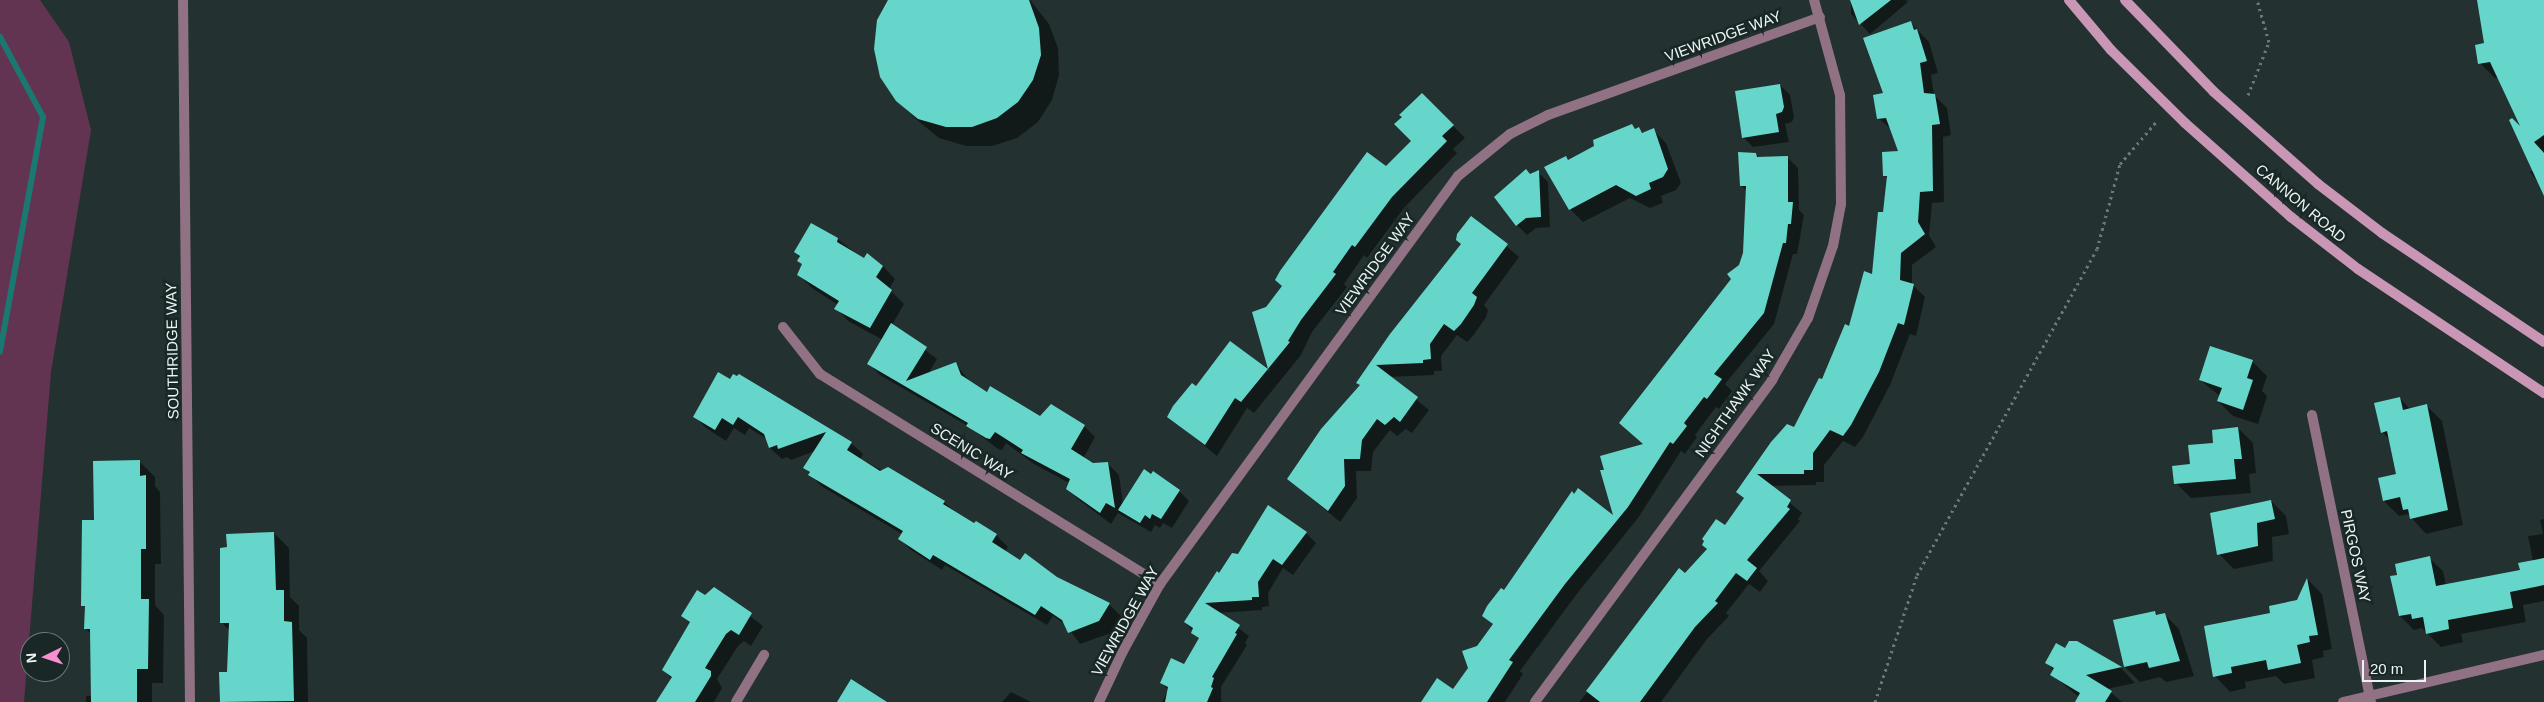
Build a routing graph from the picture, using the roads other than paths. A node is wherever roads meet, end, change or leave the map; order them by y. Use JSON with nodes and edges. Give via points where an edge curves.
{"nodes":[{"id":1,"x":183,"y":0,"type":"edge"},
{"id":2,"x":1814,"y":0,"type":"edge"},
{"id":3,"x":2069,"y":0,"type":"edge"},
{"id":4,"x":2125,"y":0,"type":"edge"},
{"id":5,"x":1820,"y":17,"type":"junction"},
{"id":6,"x":783,"y":327,"type":"dead end"},
{"id":7,"x":2544,"y":342,"type":"edge"},
{"id":8,"x":2544,"y":393,"type":"edge"},
{"id":9,"x":2312,"y":415,"type":"dead end"},
{"id":10,"x":1160,"y":584,"type":"junction"},
{"id":11,"x":764,"y":655,"type":"dead end"},
{"id":12,"x":2544,"y":655,"type":"edge"},
{"id":13,"x":2370,"y":699,"type":"edge"},
{"id":14,"x":190,"y":702,"type":"edge"},
{"id":15,"x":736,"y":702,"type":"edge"},
{"id":16,"x":1099,"y":702,"type":"edge"},
{"id":17,"x":1535,"y":702,"type":"edge"},
{"id":18,"x":2343,"y":702,"type":"edge"}],
"edges":[{"from":1,"to":14,"type":"street","name":"SOUTHRIDGE WAY"},
{"from":2,"to":5,"type":"street","name":"NIGHTHAWK WAY"},
{"from":3,"to":8,"type":"main road","name":"CANNON ROAD","via":[[2112,50],[2185,124],[2290,217],[2358,268]]},
{"from":4,"to":7,"type":"main road","name":"CANNON ROAD","via":[[2214,92],[2318,184],[2382,233]]},
{"from":5,"to":10,"type":"street","name":"VIEWRIDGE WAY","via":[[1548,116],[1510,134],[1458,176]]},
{"from":5,"to":17,"type":"street","name":"NIGHTHAWK WAY","via":[[1840,95],[1841,204],[1833,246],[1808,318],[1772,380]]},
{"from":6,"to":10,"type":"street","name":"SCENIC WAY","via":[[820,374]]},
{"from":9,"to":13,"type":"street","name":"PIRGOS WAY"},
{"from":10,"to":16,"type":"street","name":"VIEWRIDGE WAY","via":[[1123,650]]},
{"from":11,"to":15,"type":"street"},
{"from":12,"to":13,"type":"street"},
{"from":13,"to":18,"type":"street"}]}
